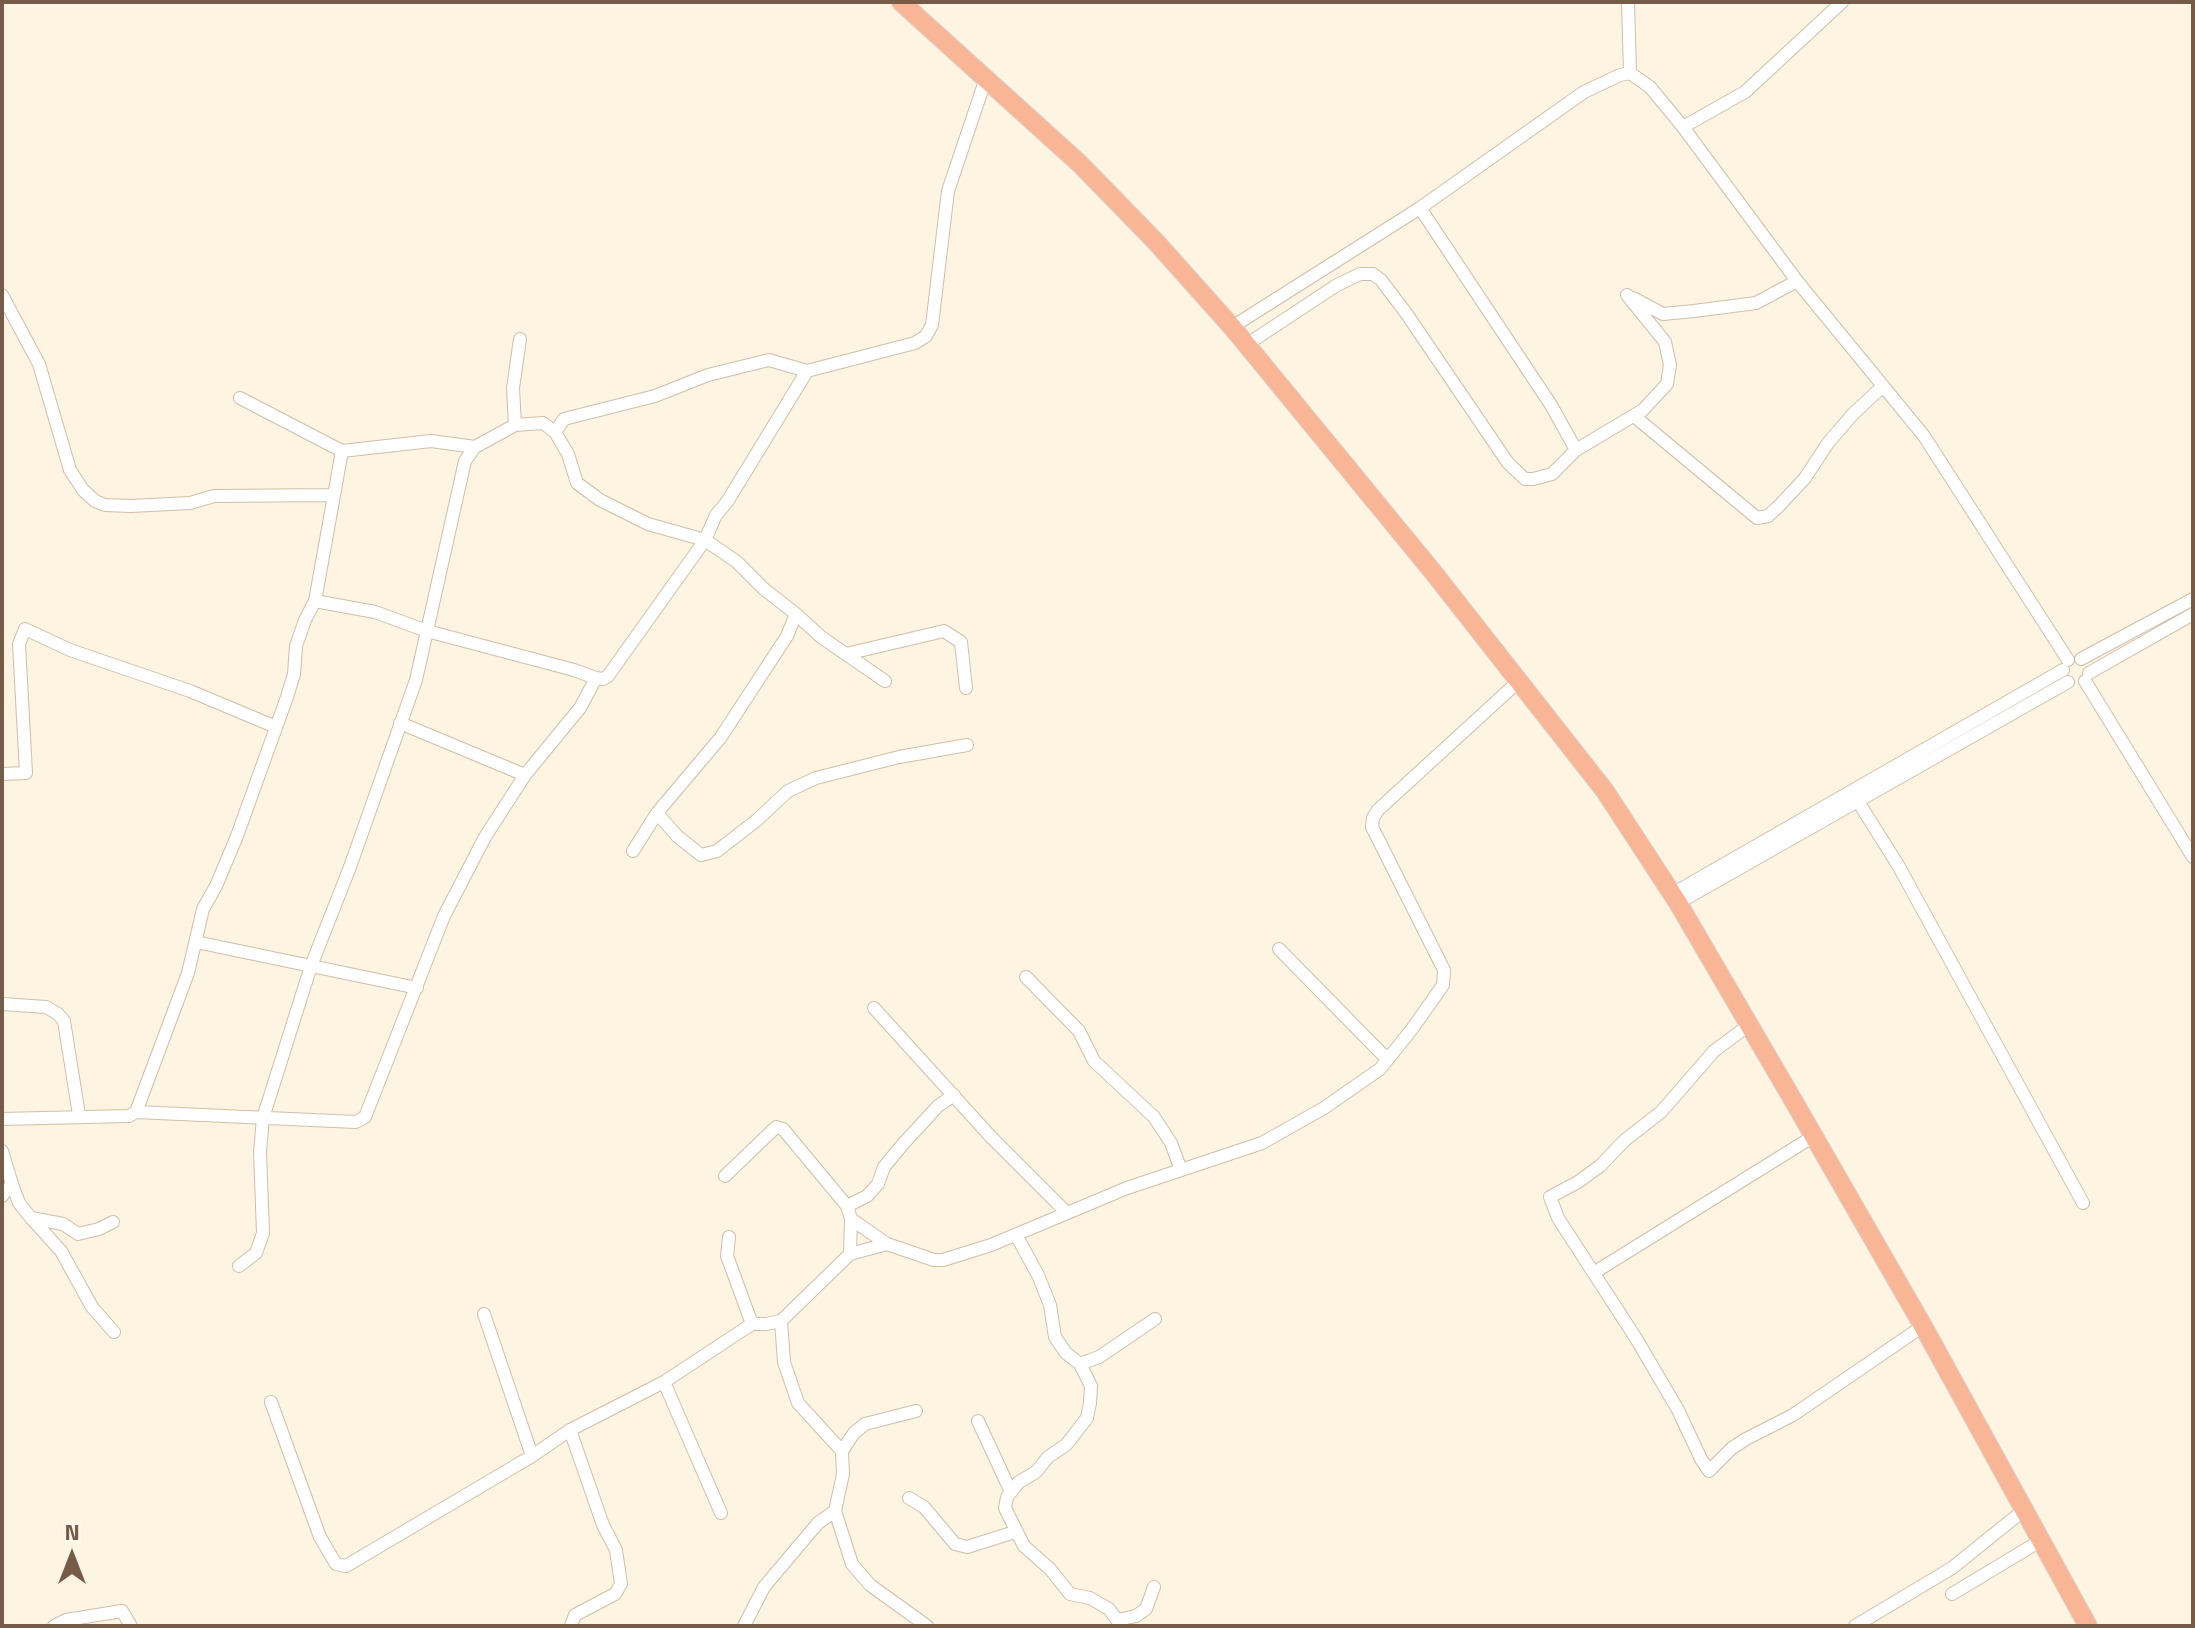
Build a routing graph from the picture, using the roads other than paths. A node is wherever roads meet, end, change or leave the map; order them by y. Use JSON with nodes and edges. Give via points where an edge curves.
{"nodes":[{"id":1,"x":901,"y":2,"type":"edge"},
{"id":2,"x":1628,"y":2,"type":"edge"},
{"id":3,"x":1842,"y":2,"type":"edge"},
{"id":4,"x":1630,"y":73,"type":"junction"},
{"id":5,"x":986,"y":78,"type":"junction"},
{"id":6,"x":1683,"y":127,"type":"junction"},
{"id":7,"x":1420,"y":208,"type":"junction"},
{"id":8,"x":1797,"y":281,"type":"junction"},
{"id":9,"x":2,"y":295,"type":"edge"},
{"id":10,"x":1232,"y":327,"type":"junction"},
{"id":11,"x":520,"y":339,"type":"dead end"},
{"id":12,"x":1246,"y":345,"type":"junction"},
{"id":13,"x":807,"y":371,"type":"junction"},
{"id":14,"x":1883,"y":386,"type":"junction"},
{"id":15,"x":240,"y":398,"type":"dead end"},
{"id":16,"x":1634,"y":416,"type":"junction"},
{"id":17,"x":515,"y":425,"type":"junction"},
{"id":18,"x":555,"y":432,"type":"junction"},
{"id":19,"x":475,"y":447,"type":"junction"},
{"id":20,"x":1576,"y":450,"type":"junction"},
{"id":21,"x":342,"y":451,"type":"junction"},
{"id":22,"x":333,"y":495,"type":"junction"},
{"id":23,"x":705,"y":540,"type":"junction"},
{"id":24,"x":2193,"y":599,"type":"edge"},
{"id":25,"x":315,"y":601,"type":"junction"},
{"id":26,"x":796,"y":614,"type":"junction"},
{"id":27,"x":2193,"y":614,"type":"edge"},
{"id":28,"x":427,"y":631,"type":"junction"},
{"id":29,"x":846,"y":654,"type":"junction"},
{"id":30,"x":2070,"y":668,"type":"junction"},
{"id":31,"x":2087,"y":677,"type":"junction"},
{"id":32,"x":596,"y":678,"type":"junction"},
{"id":33,"x":1520,"y":680,"type":"junction"},
{"id":34,"x":885,"y":681,"type":"dead end"},
{"id":35,"x":966,"y":688,"type":"dead end"},
{"id":36,"x":400,"y":723,"type":"junction"},
{"id":37,"x":276,"y":727,"type":"junction"},
{"id":38,"x":967,"y":745,"type":"dead end"},
{"id":39,"x":2,"y":774,"type":"edge"},
{"id":40,"x":525,"y":775,"type":"junction"},
{"id":41,"x":1854,"y":796,"type":"junction"},
{"id":42,"x":657,"y":813,"type":"junction"},
{"id":43,"x":2193,"y":830,"type":"edge"},
{"id":44,"x":2181,"y":837,"type":"junction"},
{"id":45,"x":633,"y":851,"type":"dead end"},
{"id":46,"x":2193,"y":857,"type":"edge"},
{"id":47,"x":1675,"y":899,"type":"junction"},
{"id":48,"x":196,"y":942,"type":"junction"},
{"id":49,"x":1279,"y":949,"type":"dead end"},
{"id":50,"x":311,"y":966,"type":"junction"},
{"id":51,"x":1026,"y":977,"type":"dead end"},
{"id":52,"x":417,"y":988,"type":"junction"},
{"id":53,"x":2,"y":1004,"type":"edge"},
{"id":54,"x":874,"y":1008,"type":"dead end"},
{"id":55,"x":1749,"y":1025,"type":"junction"},
{"id":56,"x":1389,"y":1058,"type":"junction"},
{"id":57,"x":954,"y":1095,"type":"junction"},
{"id":58,"x":136,"y":1112,"type":"junction"},
{"id":59,"x":79,"y":1115,"type":"junction"},
{"id":60,"x":263,"y":1118,"type":"junction"},
{"id":61,"x":2,"y":1119,"type":"edge"},
{"id":62,"x":1814,"y":1136,"type":"junction"},
{"id":63,"x":2,"y":1151,"type":"edge"},
{"id":64,"x":1181,"y":1170,"type":"junction"},
{"id":65,"x":725,"y":1176,"type":"dead end"},
{"id":66,"x":12,"y":1184,"type":"junction"},
{"id":67,"x":2,"y":1196,"type":"edge"},
{"id":68,"x":2083,"y":1203,"type":"dead end"},
{"id":69,"x":849,"y":1212,"type":"junction"},
{"id":70,"x":1067,"y":1213,"type":"junction"},
{"id":71,"x":31,"y":1218,"type":"junction"},
{"id":72,"x":113,"y":1222,"type":"dead end"},
{"id":73,"x":78,"y":1234,"type":"junction"},
{"id":74,"x":1016,"y":1235,"type":"junction"},
{"id":75,"x":729,"y":1237,"type":"dead end"},
{"id":76,"x":887,"y":1244,"type":"junction"},
{"id":77,"x":61,"y":1251,"type":"junction"},
{"id":78,"x":850,"y":1254,"type":"junction"},
{"id":79,"x":239,"y":1266,"type":"dead end"},
{"id":80,"x":1595,"y":1272,"type":"junction"},
{"id":81,"x":484,"y":1314,"type":"dead end"},
{"id":82,"x":1155,"y":1319,"type":"dead end"},
{"id":83,"x":781,"y":1321,"type":"junction"},
{"id":84,"x":752,"y":1324,"type":"junction"},
{"id":85,"x":1923,"y":1326,"type":"junction"},
{"id":86,"x":114,"y":1332,"type":"dead end"},
{"id":87,"x":1080,"y":1364,"type":"junction"},
{"id":88,"x":664,"y":1382,"type":"junction"},
{"id":89,"x":271,"y":1402,"type":"dead end"},
{"id":90,"x":916,"y":1411,"type":"dead end"},
{"id":91,"x":978,"y":1421,"type":"dead end"},
{"id":92,"x":570,"y":1430,"type":"junction"},
{"id":93,"x":842,"y":1451,"type":"junction"},
{"id":94,"x":532,"y":1456,"type":"junction"},
{"id":95,"x":1011,"y":1492,"type":"junction"},
{"id":96,"x":909,"y":1498,"type":"dead end"},
{"id":97,"x":2024,"y":1510,"type":"junction"},
{"id":98,"x":835,"y":1511,"type":"junction"},
{"id":99,"x":721,"y":1513,"type":"dead end"},
{"id":100,"x":1015,"y":1532,"type":"junction"},
{"id":101,"x":2040,"y":1541,"type":"junction"},
{"id":102,"x":1154,"y":1587,"type":"dead end"},
{"id":103,"x":1952,"y":1594,"type":"dead end"},
{"id":104,"x":54,"y":1626,"type":"edge"},
{"id":105,"x":131,"y":1626,"type":"edge"},
{"id":106,"x":571,"y":1626,"type":"edge"},
{"id":107,"x":744,"y":1626,"type":"edge"},
{"id":108,"x":927,"y":1626,"type":"edge"},
{"id":109,"x":1855,"y":1626,"type":"edge"},
{"id":110,"x":2088,"y":1626,"type":"edge"}],
"edges":[{"from":1,"to":5,"type":"highway"},
{"from":2,"to":4,"type":"street"},
{"from":3,"to":6,"type":"street","via":[[1745,92]]},
{"from":4,"to":6,"type":"street","via":[[1650,87]]},
{"from":4,"to":7,"type":"street","via":[[1584,92]]},
{"from":5,"to":10,"type":"highway","via":[[1080,164]]},
{"from":5,"to":13,"type":"street","via":[[948,191],[932,325],[926,336]]},
{"from":6,"to":8,"type":"street"},
{"from":7,"to":10,"type":"street"},
{"from":7,"to":20,"type":"street"},
{"from":8,"to":14,"type":"street"},
{"from":8,"to":16,"type":"street","via":[[1756,303],[1663,314],[1627,295],[1669,353],[1667,384]]},
{"from":9,"to":22,"type":"street","via":[[39,364],[70,470],[95,501],[131,506],[190,503],[214,496]]},
{"from":10,"to":12,"type":"highway"},
{"from":11,"to":17,"type":"street","via":[[513,388]]},
{"from":12,"to":20,"type":"street","via":[[1337,285],[1373,274],[1525,479],[1552,474]]},
{"from":12,"to":33,"type":"highway"},
{"from":13,"to":18,"type":"street","via":[[769,360],[564,419]]},
{"from":13,"to":23,"type":"street"},
{"from":14,"to":16,"type":"street","via":[[1844,424],[1779,506],[1757,518]]},
{"from":14,"to":30,"type":"street","via":[[1924,436]]},
{"from":15,"to":21,"type":"street"},
{"from":16,"to":20,"type":"street"},
{"from":17,"to":18,"type":"street","via":[[543,423]]},
{"from":17,"to":19,"type":"street"},
{"from":18,"to":23,"type":"street","via":[[582,489],[648,524]]},
{"from":19,"to":21,"type":"street","via":[[431,441]]},
{"from":19,"to":28,"type":"street","via":[[457,488]]},
{"from":21,"to":22,"type":"street"},
{"from":22,"to":25,"type":"street"},
{"from":23,"to":26,"type":"street"},
{"from":23,"to":32,"type":"street","via":[[608,676]]},
{"from":24,"to":30,"type":"street"},
{"from":25,"to":28,"type":"street","via":[[375,612]]},
{"from":25,"to":37,"type":"street","via":[[296,646],[294,674]]},
{"from":26,"to":29,"type":"street"},
{"from":26,"to":42,"type":"street","via":[[721,737]]},
{"from":27,"to":31,"type":"street"},
{"from":28,"to":32,"type":"street"},
{"from":28,"to":36,"type":"street"},
{"from":29,"to":34,"type":"street"},
{"from":29,"to":35,"type":"street","via":[[944,631],[961,642]]},
{"from":30,"to":31,"type":"street","via":[[2088,665]]},
{"from":30,"to":31,"type":"street","via":[[2075,685]]},
{"from":30,"to":41,"type":"street"},
{"from":31,"to":44,"type":"street"},
{"from":32,"to":40,"type":"street","via":[[580,708]]},
{"from":33,"to":47,"type":"highway","via":[[1605,791]]},
{"from":33,"to":56,"type":"street","via":[[1373,818],[1372,827],[1444,970],[1443,985]]},
{"from":36,"to":40,"type":"street"},
{"from":36,"to":50,"type":"street"},
{"from":37,"to":39,"type":"street","via":[[25,629],[19,644],[26,773]]},
{"from":37,"to":48,"type":"street","via":[[237,836],[203,909]]},
{"from":38,"to":42,"type":"street","via":[[816,778],[788,791],[717,851],[701,855]]},
{"from":40,"to":52,"type":"street","via":[[444,916]]},
{"from":41,"to":47,"type":"street"},
{"from":41,"to":68,"type":"street","via":[[1898,865]]},
{"from":42,"to":45,"type":"street"},
{"from":43,"to":44,"type":"street"},
{"from":44,"to":46,"type":"street"},
{"from":47,"to":55,"type":"highway"},
{"from":48,"to":50,"type":"street"},
{"from":48,"to":58,"type":"street"},
{"from":49,"to":56,"type":"street"},
{"from":50,"to":52,"type":"street"},
{"from":50,"to":60,"type":"street"},
{"from":51,"to":64,"type":"street","via":[[1079,1031],[1094,1061],[1154,1117]]},
{"from":52,"to":60,"type":"street","via":[[365,1117],[356,1122]]},
{"from":53,"to":59,"type":"street","via":[[46,1007],[64,1021]]},
{"from":54,"to":57,"type":"street"},
{"from":55,"to":62,"type":"highway"},
{"from":55,"to":80,"type":"street","via":[[1714,1051],[1661,1112],[1600,1166],[1550,1197]]},
{"from":56,"to":64,"type":"street","via":[[1324,1108],[1262,1143]]},
{"from":57,"to":69,"type":"street","via":[[903,1144],[878,1184]]},
{"from":57,"to":70,"type":"street"},
{"from":58,"to":59,"type":"street"},
{"from":58,"to":60,"type":"street"},
{"from":59,"to":61,"type":"street"},
{"from":60,"to":79,"type":"street","via":[[263,1233],[256,1253]]},
{"from":62,"to":80,"type":"street"},
{"from":62,"to":85,"type":"highway"},
{"from":63,"to":66,"type":"street"},
{"from":64,"to":70,"type":"street"},
{"from":65,"to":69,"type":"street","via":[[776,1127],[783,1129]]},
{"from":66,"to":67,"type":"street"},
{"from":66,"to":71,"type":"street"},
{"from":69,"to":76,"type":"street"},
{"from":69,"to":78,"type":"street"},
{"from":70,"to":74,"type":"street"},
{"from":71,"to":73,"type":"street","via":[[63,1224]]},
{"from":71,"to":77,"type":"street"},
{"from":72,"to":73,"type":"street"},
{"from":73,"to":77,"type":"street"},
{"from":74,"to":76,"type":"street","via":[[943,1260]]},
{"from":74,"to":87,"type":"street","via":[[1050,1305],[1055,1337]]},
{"from":75,"to":84,"type":"street","via":[[727,1256]]},
{"from":76,"to":78,"type":"street"},
{"from":77,"to":86,"type":"street","via":[[92,1307]]},
{"from":78,"to":83,"type":"street"},
{"from":80,"to":85,"type":"street","via":[[1709,1471],[1732,1448],[1793,1415]]},
{"from":81,"to":94,"type":"street"},
{"from":82,"to":87,"type":"street"},
{"from":83,"to":84,"type":"street"},
{"from":83,"to":93,"type":"street","via":[[784,1362],[798,1403]]},
{"from":84,"to":88,"type":"street"},
{"from":85,"to":97,"type":"highway"},
{"from":87,"to":95,"type":"street","via":[[1091,1386],[1087,1418],[1066,1445]]},
{"from":88,"to":92,"type":"street"},
{"from":88,"to":99,"type":"street"},
{"from":89,"to":94,"type":"street","via":[[320,1537],[336,1564],[357,1561]]},
{"from":90,"to":93,"type":"street","via":[[865,1424]]},
{"from":91,"to":95,"type":"street"},
{"from":92,"to":94,"type":"street"},
{"from":92,"to":106,"type":"street","via":[[616,1550],[621,1584],[615,1594],[575,1615]]},
{"from":93,"to":98,"type":"street"},
{"from":95,"to":100,"type":"street","via":[[1005,1508]]},
{"from":96,"to":100,"type":"street","via":[[924,1507],[955,1544],[967,1547]]},
{"from":97,"to":101,"type":"highway"},
{"from":97,"to":109,"type":"street","via":[[1952,1568]]},
{"from":98,"to":107,"type":"street","via":[[818,1523],[764,1587]]},
{"from":98,"to":108,"type":"street","via":[[852,1564],[870,1585]]},
{"from":100,"to":102,"type":"street","via":[[1070,1594],[1090,1598],[1117,1620],[1146,1609]]},
{"from":101,"to":103,"type":"street"},
{"from":101,"to":110,"type":"highway"},
{"from":104,"to":105,"type":"street","via":[[122,1611]]}]}
